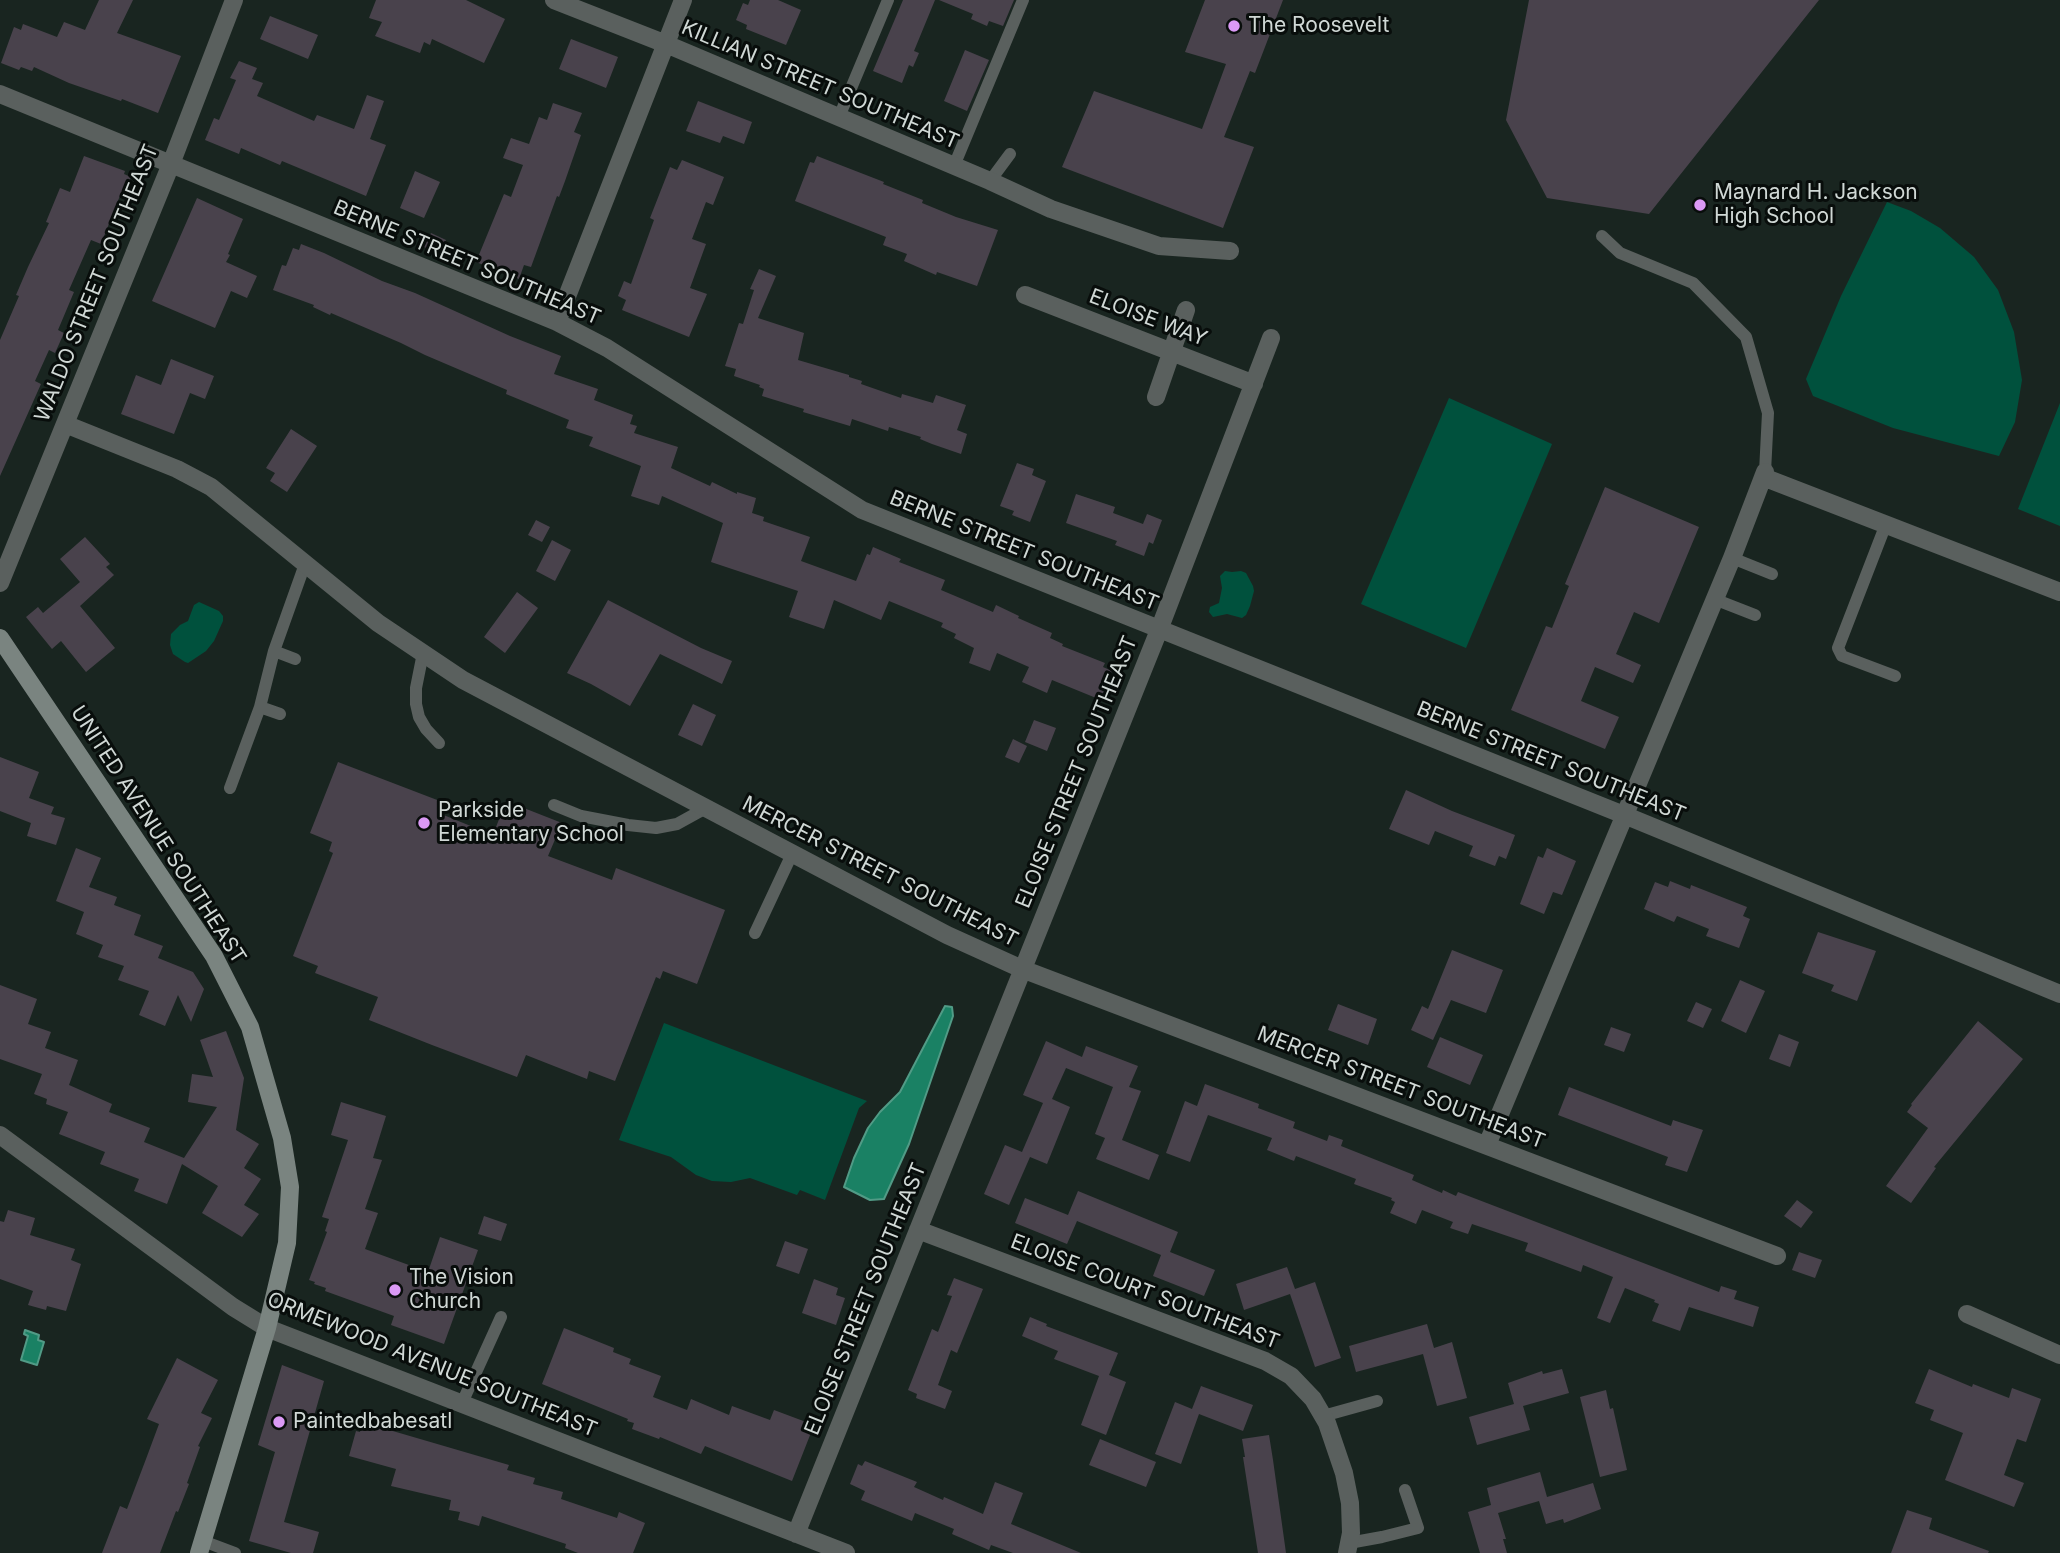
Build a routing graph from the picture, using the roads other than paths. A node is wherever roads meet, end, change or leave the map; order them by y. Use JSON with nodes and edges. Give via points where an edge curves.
{"nodes":[{"id":1,"x":234,"y":0,"type":"edge"},
{"id":2,"x":554,"y":0,"type":"edge"},
{"id":3,"x":683,"y":0,"type":"edge"},
{"id":4,"x":888,"y":0,"type":"edge"},
{"id":5,"x":1023,"y":0,"type":"edge"},
{"id":6,"x":666,"y":44,"type":"junction"},
{"id":7,"x":0,"y":94,"type":"edge"},
{"id":8,"x":839,"y":117,"type":"junction"},
{"id":9,"x":1010,"y":154,"type":"dead end"},
{"id":10,"x":171,"y":164,"type":"junction"},
{"id":11,"x":954,"y":166,"type":"junction"},
{"id":12,"x":990,"y":181,"type":"junction"},
{"id":13,"x":1602,"y":236,"type":"dead end"},
{"id":14,"x":1230,"y":251,"type":"dead end"},
{"id":15,"x":1025,"y":295,"type":"dead end"},
{"id":16,"x":1186,"y":310,"type":"dead end"},
{"id":17,"x":557,"y":322,"type":"junction"},
{"id":18,"x":1271,"y":338,"type":"dead end"},
{"id":19,"x":1172,"y":351,"type":"junction"},
{"id":20,"x":1254,"y":384,"type":"junction"},
{"id":21,"x":1156,"y":397,"type":"dead end"},
{"id":22,"x":65,"y":424,"type":"junction"},
{"id":23,"x":1764,"y":475,"type":"junction"},
{"id":24,"x":1886,"y":524,"type":"junction"},
{"id":25,"x":1732,"y":558,"type":"junction"},
{"id":26,"x":305,"y":564,"type":"junction"},
{"id":27,"x":1772,"y":574,"type":"dead end"},
{"id":28,"x":0,"y":583,"type":"edge"},
{"id":29,"x":2060,"y":592,"type":"edge"},
{"id":30,"x":1714,"y":599,"type":"junction"},
{"id":31,"x":1755,"y":615,"type":"dead end"},
{"id":32,"x":1158,"y":630,"type":"junction"},
{"id":33,"x":0,"y":638,"type":"edge"},
{"id":34,"x":274,"y":651,"type":"junction"},
{"id":35,"x":424,"y":653,"type":"junction"},
{"id":36,"x":295,"y":659,"type":"dead end"},
{"id":37,"x":1895,"y":676,"type":"dead end"},
{"id":38,"x":260,"y":707,"type":"junction"},
{"id":39,"x":280,"y":714,"type":"dead end"},
{"id":40,"x":439,"y":743,"type":"dead end"},
{"id":41,"x":230,"y":788,"type":"dead end"},
{"id":42,"x":554,"y":805,"type":"dead end"},
{"id":43,"x":706,"y":808,"type":"junction"},
{"id":44,"x":1624,"y":816,"type":"junction"},
{"id":45,"x":792,"y":854,"type":"junction"},
{"id":46,"x":755,"y":933,"type":"dead end"},
{"id":47,"x":1022,"y":969,"type":"junction"},
{"id":48,"x":2060,"y":994,"type":"edge"},
{"id":49,"x":0,"y":1135,"type":"edge"},
{"id":50,"x":1487,"y":1145,"type":"junction"},
{"id":51,"x":918,"y":1230,"type":"junction"},
{"id":52,"x":1777,"y":1256,"type":"dead end"},
{"id":53,"x":1967,"y":1314,"type":"dead end"},
{"id":54,"x":501,"y":1317,"type":"dead end"},
{"id":55,"x":267,"y":1328,"type":"junction"},
{"id":56,"x":2060,"y":1355,"type":"edge"},
{"id":57,"x":1377,"y":1401,"type":"dead end"},
{"id":58,"x":461,"y":1403,"type":"junction"},
{"id":59,"x":1323,"y":1416,"type":"junction"},
{"id":60,"x":1405,"y":1490,"type":"dead end"},
{"id":61,"x":796,"y":1534,"type":"junction"},
{"id":62,"x":1348,"y":1548,"type":"edge"},
{"id":63,"x":201,"y":1550,"type":"edge"},
{"id":64,"x":235,"y":1553,"type":"edge"},
{"id":65,"x":846,"y":1553,"type":"edge"}],
"edges":[{"from":1,"to":10,"type":"street","name":"WALDO STREET SOUTHEAST"},
{"from":2,"to":6,"type":"street","name":"KILLIAN STREET SOUTHEAST"},
{"from":3,"to":6,"type":"street"},
{"from":4,"to":8,"type":"lane"},
{"from":5,"to":11,"type":"lane"},
{"from":6,"to":8,"type":"street","name":"KILLIAN STREET SOUTHEAST"},
{"from":6,"to":17,"type":"street"},
{"from":7,"to":10,"type":"street","name":"BERNE STREET SOUTHEAST"},
{"from":8,"to":11,"type":"street","name":"KILLIAN STREET SOUTHEAST"},
{"from":9,"to":12,"type":"lane"},
{"from":10,"to":17,"type":"street","name":"BERNE STREET SOUTHEAST"},
{"from":10,"to":22,"type":"street","name":"WALDO STREET SOUTHEAST"},
{"from":11,"to":12,"type":"street","name":"KILLIAN STREET SOUTHEAST"},
{"from":12,"to":14,"type":"street","name":"KILLIAN STREET SOUTHEAST","via":[[1051,209],[1159,246]]},
{"from":13,"to":23,"type":"lane","via":[[1619,253],[1693,283],[1746,337],[1768,413]]},
{"from":15,"to":19,"type":"street","name":"ELOISE WAY"},
{"from":16,"to":19,"type":"street"},
{"from":17,"to":32,"type":"street","name":"BERNE STREET SOUTHEAST","via":[[607,348],[862,510]]},
{"from":18,"to":20,"type":"street","name":"ELOISE STREET SOUTHEAST"},
{"from":19,"to":20,"type":"street","name":"ELOISE WAY"},
{"from":19,"to":21,"type":"street"},
{"from":20,"to":32,"type":"street","name":"ELOISE STREET SOUTHEAST"},
{"from":22,"to":26,"type":"street","name":"MERCER STREET SOUTHEAST","via":[[211,487]]},
{"from":22,"to":28,"type":"street","name":"WALDO STREET SOUTHEAST"},
{"from":23,"to":24,"type":"street"},
{"from":23,"to":25,"type":"street"},
{"from":24,"to":29,"type":"street"},
{"from":24,"to":37,"type":"lane","via":[[1838,648],[1842,656]]},
{"from":25,"to":27,"type":"lane"},
{"from":25,"to":30,"type":"street"},
{"from":26,"to":34,"type":"lane"},
{"from":26,"to":35,"type":"street","name":"MERCER STREET SOUTHEAST","via":[[378,623]]},
{"from":30,"to":31,"type":"lane"},
{"from":30,"to":44,"type":"street"},
{"from":32,"to":44,"type":"street","name":"BERNE STREET SOUTHEAST"},
{"from":32,"to":47,"type":"street","name":"ELOISE STREET SOUTHEAST"},
{"from":33,"to":55,"type":"street","name":"UNITED AVENUE SOUTHEAST","via":[[214,956],[250,1027],[282,1138],[290,1187],[287,1243]]},
{"from":34,"to":36,"type":"lane"},
{"from":34,"to":38,"type":"lane"},
{"from":35,"to":40,"type":"lane","via":[[416,704],[426,729]]},
{"from":35,"to":43,"type":"street","name":"MERCER STREET SOUTHEAST","via":[[463,680]]},
{"from":38,"to":39,"type":"lane"},
{"from":38,"to":41,"type":"lane"},
{"from":42,"to":43,"type":"lane","via":[[581,816],[656,828],[677,824]]},
{"from":43,"to":45,"type":"street","name":"MERCER STREET SOUTHEAST"},
{"from":44,"to":48,"type":"street","name":"BERNE STREET SOUTHEAST"},
{"from":44,"to":50,"type":"street"},
{"from":45,"to":46,"type":"lane"},
{"from":45,"to":47,"type":"street","name":"MERCER STREET SOUTHEAST"},
{"from":47,"to":50,"type":"street","name":"MERCER STREET SOUTHEAST"},
{"from":47,"to":51,"type":"street","name":"ELOISE STREET SOUTHEAST"},
{"from":49,"to":55,"type":"street","name":"ORMEWOOD AVENUE SOUTHEAST"},
{"from":50,"to":52,"type":"street","name":"MERCER STREET SOUTHEAST"},
{"from":51,"to":59,"type":"street","name":"ELOISE COURT SOUTHEAST","via":[[1265,1361],[1291,1376]]},
{"from":51,"to":61,"type":"street","name":"ELOISE STREET SOUTHEAST"},
{"from":53,"to":56,"type":"street"},
{"from":54,"to":58,"type":"lane"},
{"from":55,"to":58,"type":"street","name":"ORMEWOOD AVENUE SOUTHEAST"},
{"from":55,"to":63,"type":"street","name":"UNITED AVENUE SOUTHEAST"},
{"from":57,"to":59,"type":"lane"},
{"from":58,"to":61,"type":"street","name":"ORMEWOOD AVENUE SOUTHEAST"},
{"from":59,"to":62,"type":"street","name":"ELOISE COURT SOUTHEAST","via":[[1345,1473],[1350,1503]]},
{"from":60,"to":62,"type":"lane","via":[[1418,1528]]},
{"from":61,"to":65,"type":"street","name":"ORMEWOOD AVENUE SOUTHEAST"},
{"from":63,"to":64,"type":"lane"}]}
